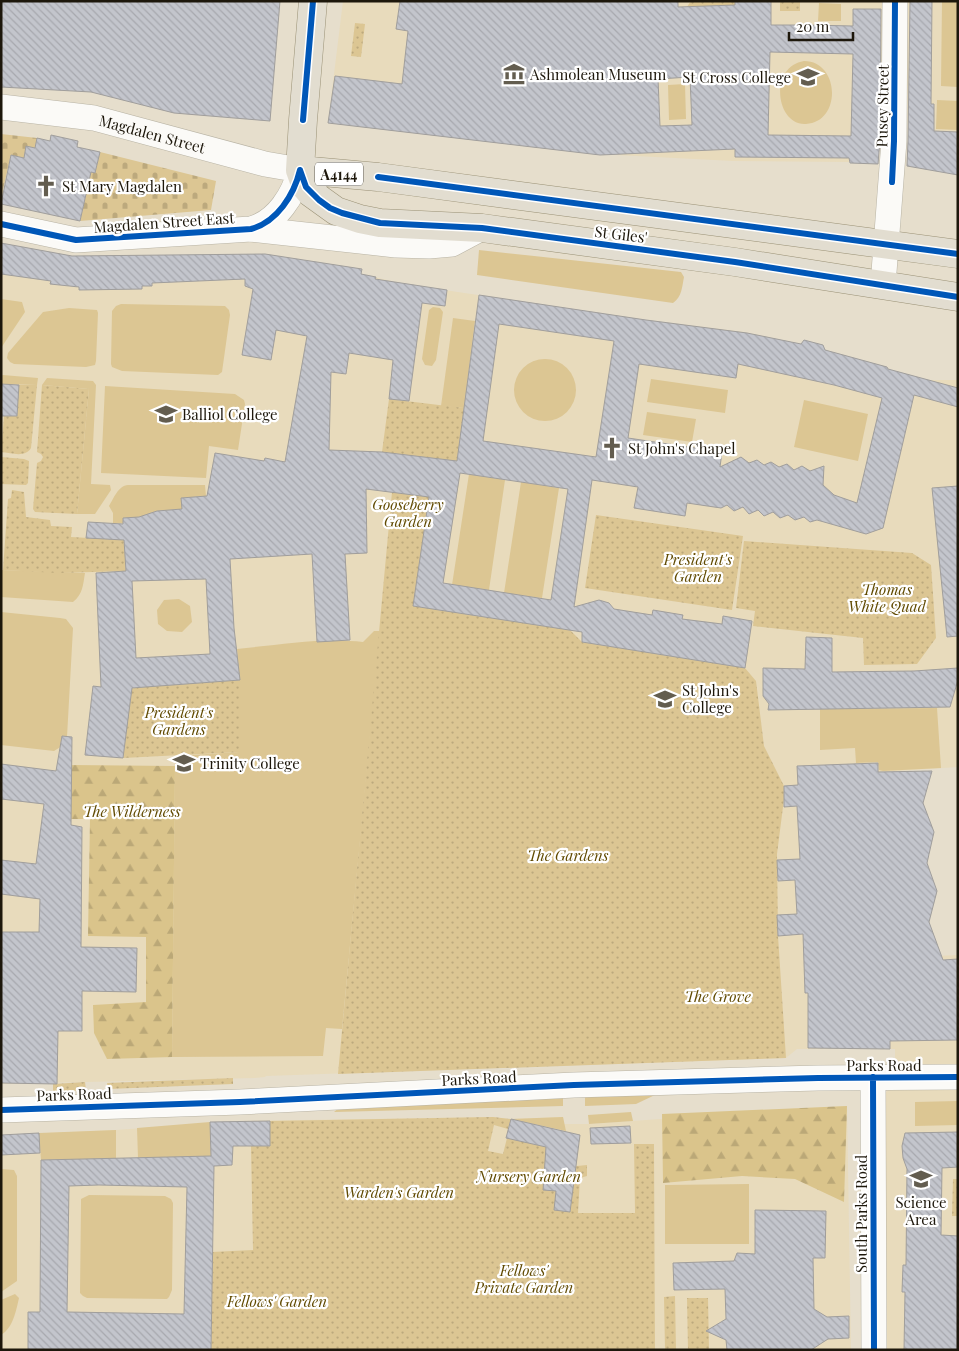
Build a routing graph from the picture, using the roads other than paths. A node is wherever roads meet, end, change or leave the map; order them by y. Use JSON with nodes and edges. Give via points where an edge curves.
{"nodes":[{"id":1,"x":313,"y":1,"type":"edge"},
{"id":2,"x":895,"y":1,"type":"edge"},
{"id":3,"x":1,"y":107,"type":"edge"},
{"id":4,"x":300,"y":170,"type":"junction"},
{"id":5,"x":1,"y":224,"type":"edge"},
{"id":6,"x":482,"y":228,"type":"junction"},
{"id":7,"x":251,"y":229,"type":"junction"},
{"id":8,"x":887,"y":244,"type":"junction"},
{"id":9,"x":958,"y":254,"type":"edge"},
{"id":10,"x":883,"y":285,"type":"junction"},
{"id":11,"x":958,"y":297,"type":"edge"},
{"id":12,"x":873,"y":1077,"type":"junction"},
{"id":13,"x":958,"y":1077,"type":"edge"},
{"id":14,"x":1,"y":1110,"type":"edge"},
{"id":15,"x":874,"y":1350,"type":"edge"}],
"edges":[{"from":1,"to":4,"type":"main road","number":"A4144"},
{"from":2,"to":8,"type":"street","name":"Pusey Street","via":[[894,141]]},
{"from":3,"to":4,"type":"street","name":"Magdalen Street","via":[[94,118],[265,164]]},
{"from":4,"to":6,"type":"main road","name":"St Giles'","number":"A4144","via":[[312,194],[342,214],[380,223]]},
{"from":4,"to":7,"type":"street","name":"Magdalen Street East","via":[[297,183],[276,214]]},
{"from":4,"to":8,"type":"main road","name":"St Giles'","number":"A4144","via":[[378,177]]},
{"from":5,"to":7,"type":"street","name":"Magdalen Street East","via":[[76,240]]},
{"from":6,"to":7,"type":"street","via":[[452,244],[429,246]]},
{"from":6,"to":10,"type":"main road","name":"St Giles'","number":"A4144"},
{"from":8,"to":9,"type":"main road","name":"St Giles'","number":"A4144"},
{"from":8,"to":10,"type":"street","name":"Pusey Street"},
{"from":10,"to":11,"type":"main road","name":"St Giles'","number":"A4144"},
{"from":12,"to":13,"type":"street","name":"Parks Road"},
{"from":12,"to":14,"type":"street","name":"Parks Road","via":[[574,1085]]},
{"from":12,"to":15,"type":"street","name":"South Parks Road"}]}
